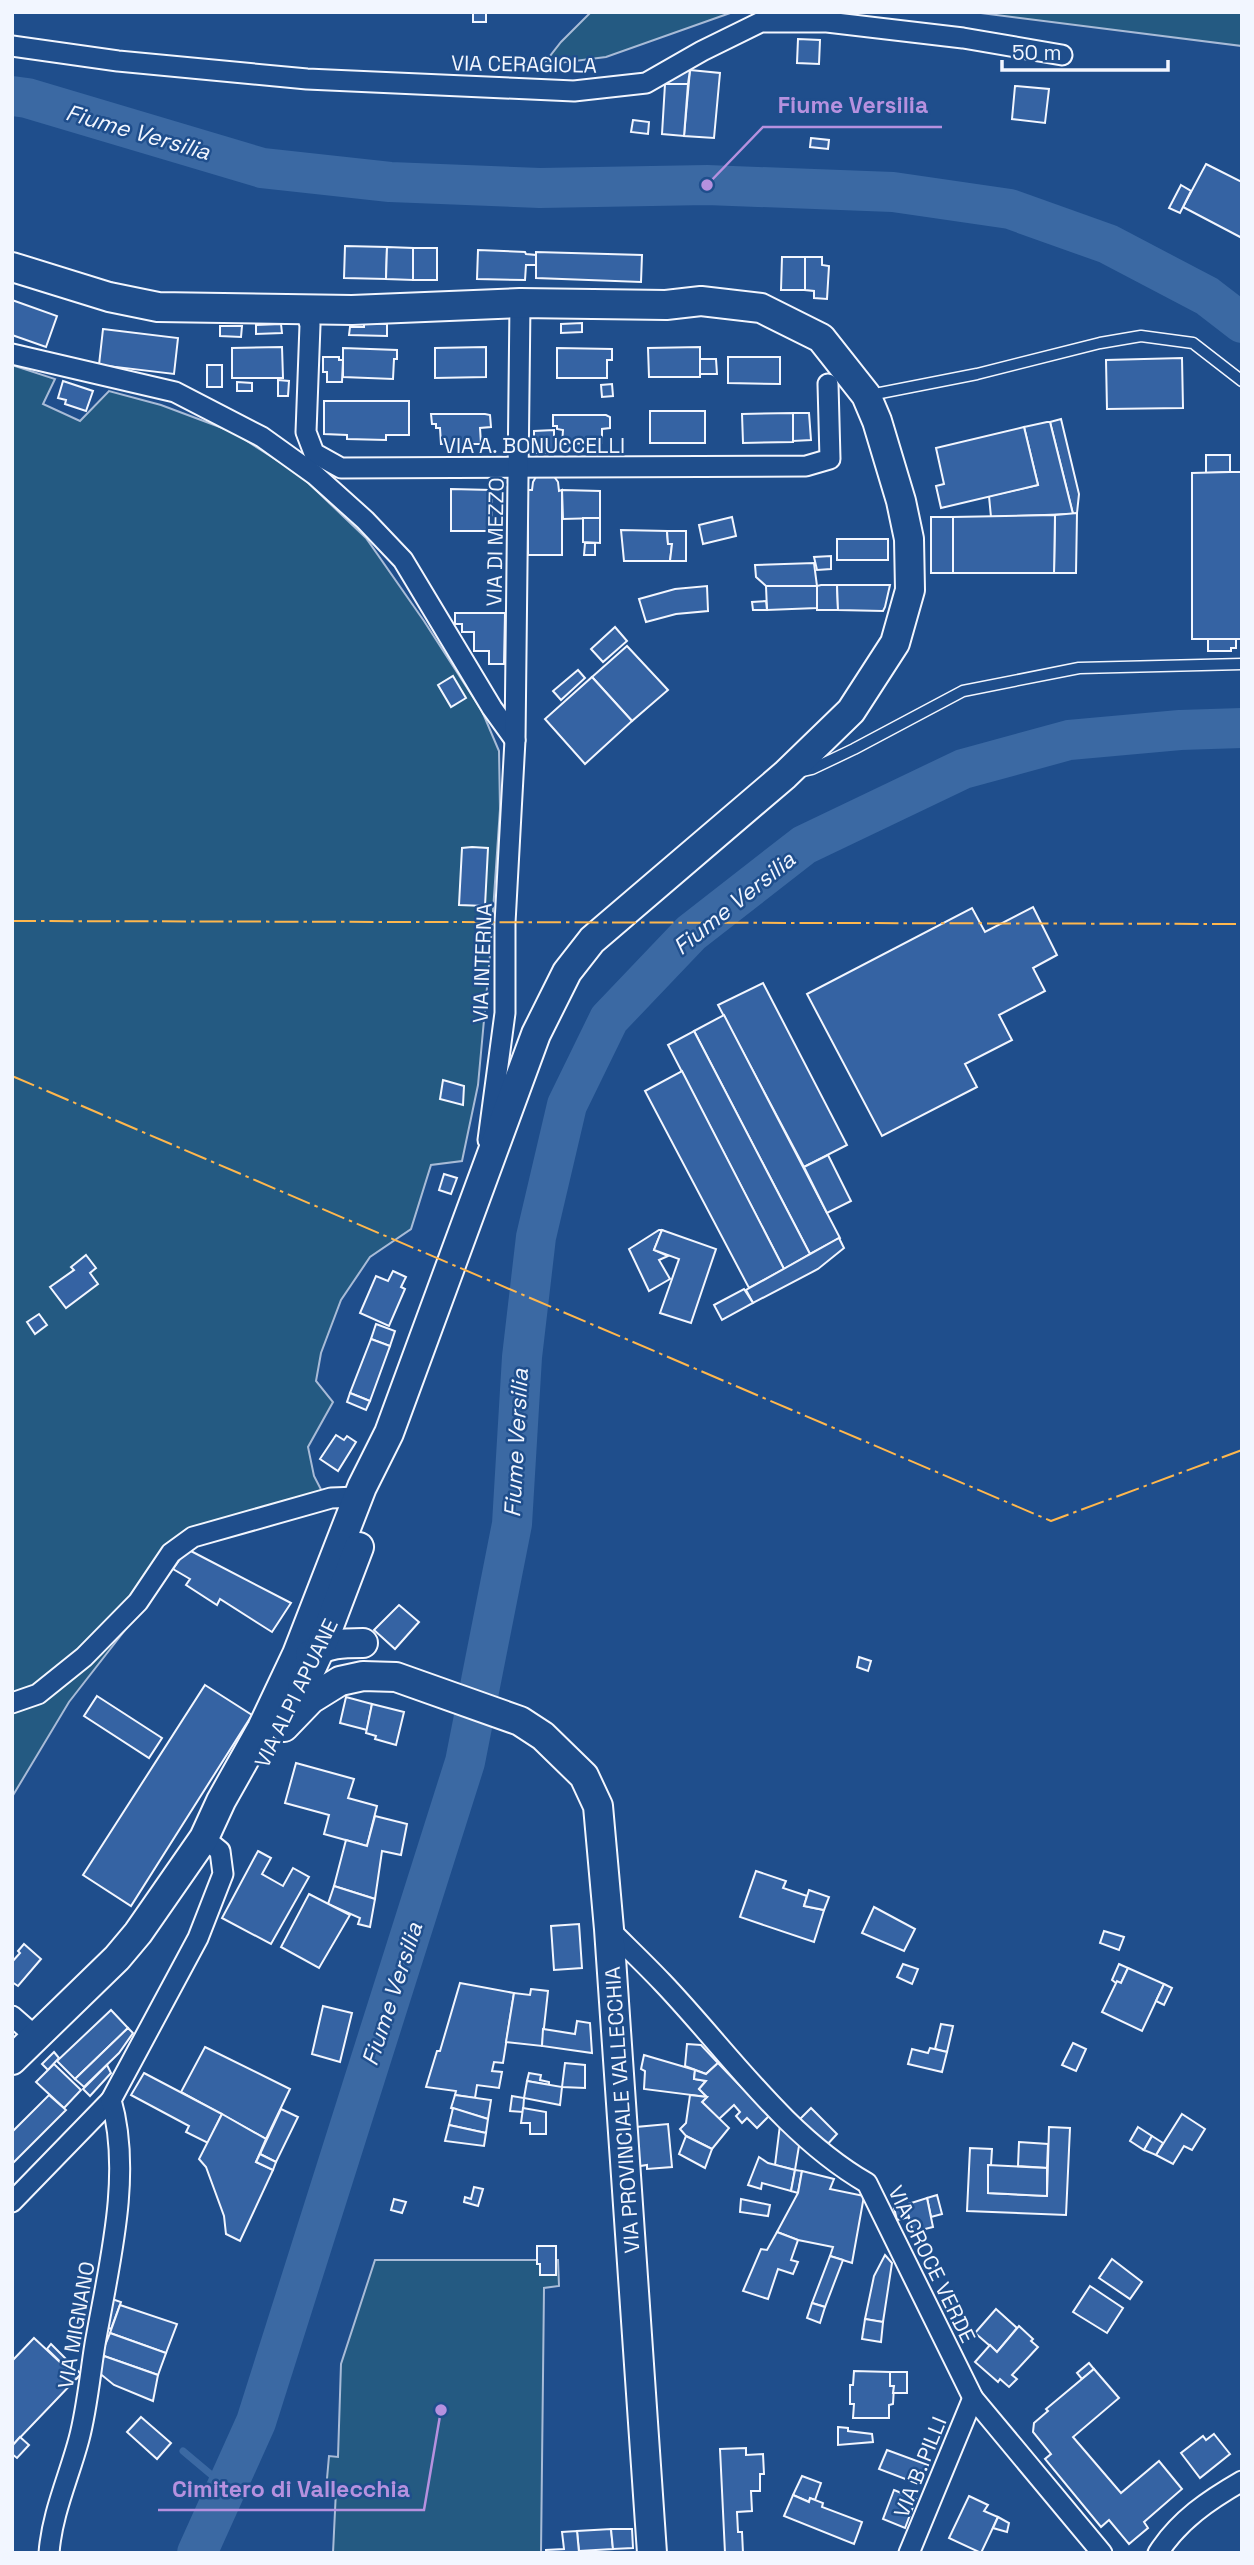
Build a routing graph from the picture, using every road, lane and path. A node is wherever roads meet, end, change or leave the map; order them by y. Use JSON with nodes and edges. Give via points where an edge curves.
{"nodes":[{"id":1,"x":12,"y":46,"type":"edge"},
{"id":2,"x":1062,"y":54,"type":"dead end"},
{"id":3,"x":12,"y":267,"type":"edge"},
{"id":4,"x":520,"y":303,"type":"junction"},
{"id":5,"x":305,"y":308,"type":"junction"},
{"id":6,"x":12,"y":354,"type":"edge"},
{"id":7,"x":1242,"y":381,"type":"edge"},
{"id":8,"x":828,"y":384,"type":"dead end"},
{"id":9,"x":866,"y":395,"type":"junction"},
{"id":10,"x":520,"y":467,"type":"junction"},
{"id":11,"x":1242,"y":664,"type":"edge"},
{"id":12,"x":515,"y":740,"type":"junction"},
{"id":13,"x":785,"y":775,"type":"junction"},
{"id":14,"x":481,"y":1186,"type":"junction"},
{"id":15,"x":381,"y":1448,"type":"junction"},
{"id":16,"x":358,"y":1497,"type":"junction"},
{"id":17,"x":346,"y":1586,"type":"junction"},
{"id":18,"x":363,"y":1643,"type":"junction"},
{"id":19,"x":310,"y":1647,"type":"junction"},
{"id":20,"x":348,"y":1679,"type":"junction"},
{"id":21,"x":408,"y":1681,"type":"junction"},
{"id":22,"x":12,"y":1703,"type":"edge"},
{"id":23,"x":273,"y":1727,"type":"junction"},
{"id":24,"x":204,"y":1838,"type":"junction"},
{"id":25,"x":609,"y":1929,"type":"junction"},
{"id":26,"x":12,"y":2016,"type":"edge"},
{"id":27,"x":36,"y":2037,"type":"junction"},
{"id":28,"x":12,"y":2060,"type":"edge"},
{"id":29,"x":111,"y":2100,"type":"junction"},
{"id":30,"x":12,"y":2202,"type":"edge"},
{"id":31,"x":973,"y":2398,"type":"junction"},
{"id":32,"x":1242,"y":2481,"type":"edge"},
{"id":33,"x":49,"y":2553,"type":"edge"},
{"id":34,"x":652,"y":2553,"type":"edge"},
{"id":35,"x":909,"y":2553,"type":"edge"},
{"id":36,"x":1101,"y":2553,"type":"edge"},
{"id":37,"x":1158,"y":2553,"type":"edge"}],
"edges":[{"from":1,"to":2,"type":"street","name":"VIA CERAGIOLA","via":[[307,79],[574,91],[646,83],[761,22],[827,22]]},
{"from":3,"to":5,"type":"main road","via":[[158,307]]},
{"from":4,"to":5,"type":"main road"},
{"from":4,"to":9,"type":"main road","via":[[666,305],[701,301],[761,308],[821,338]]},
{"from":4,"to":10,"type":"street","name":"VIA DI MEZZO"},
{"from":5,"to":10,"type":"street","name":"VIA A. BONUCCELLI","via":[[310,325],[306,432],[314,453],[341,468]]},
{"from":6,"to":12,"type":"street","via":[[175,392],[262,437],[315,475],[403,560]]},
{"from":7,"to":9,"type":"lane","via":[[1193,343],[1141,336]]},
{"from":8,"to":10,"type":"street","name":"VIA A. BONUCCELLI","via":[[830,459],[806,466]]},
{"from":9,"to":13,"type":"main road","via":[[901,501],[909,539],[910,590],[895,643],[851,711]]},
{"from":10,"to":12,"type":"street","name":"VIA DI MEZZO"},
{"from":11,"to":13,"type":"lane","via":[[1079,668],[963,691],[812,769]]},
{"from":12,"to":14,"type":"street","name":"VIA INTERNA","via":[[505,1013]]},
{"from":13,"to":14,"type":"main road","via":[[592,940],[567,972],[536,1034]]},
{"from":14,"to":15,"type":"main road"},
{"from":15,"to":16,"type":"main road"},
{"from":15,"to":17,"type":"main road","name":"VIA ALPI APUANE","via":[[374,1504]]},
{"from":16,"to":19,"type":"main road"},
{"from":16,"to":22,"type":"street","via":[[331,1499],[193,1537],[171,1553],[138,1602],[84,1657],[37,1694]]},
{"from":17,"to":18,"type":"main road","via":[[350,1615]]},
{"from":17,"to":19,"type":"main road","name":"VIA ALPI APUANE"},
{"from":18,"to":19,"type":"main road"},
{"from":18,"to":21,"type":"main road","via":[[376,1660]]},
{"from":19,"to":20,"type":"main road"},
{"from":19,"to":23,"type":"main road","name":"VIA ALPI APUANE"},
{"from":20,"to":21,"type":"main road"},
{"from":20,"to":23,"type":"main road","via":[[320,1692]]},
{"from":21,"to":25,"type":"main road","name":"VIA PROVINCIALE VALLECCHIA","via":[[520,1721],[543,1736],[584,1776],[598,1806]]},
{"from":23,"to":24,"type":"main road","name":"VIA ALPI APUANE","via":[[221,1801]]},
{"from":24,"to":27,"type":"main road","name":"VIA ALPI APUANE","via":[[117,1958]]},
{"from":24,"to":29,"type":"street","via":[[220,1851],[223,1874],[219,1886],[198,1938]]},
{"from":25,"to":31,"type":"street","name":"VIA CROCE VERDE","via":[[784,2115],[839,2166],[867,2183]]},
{"from":25,"to":34,"type":"main road","name":"VIA PROVINCIALE VALLECCHIA"},
{"from":26,"to":27,"type":"street"},
{"from":27,"to":28,"type":"main road","name":"VIA ALPI APUANE"},
{"from":29,"to":30,"type":"street"},
{"from":29,"to":33,"type":"street","name":"VIA MIGNANO","via":[[118,2124],[119,2191],[80,2437],[51,2528]]},
{"from":31,"to":35,"type":"street","name":"VIA B. PILLI"},
{"from":31,"to":36,"type":"street","name":"VIA CROCE VERDE"},
{"from":32,"to":37,"type":"street","via":[[1186,2518]]}]}
